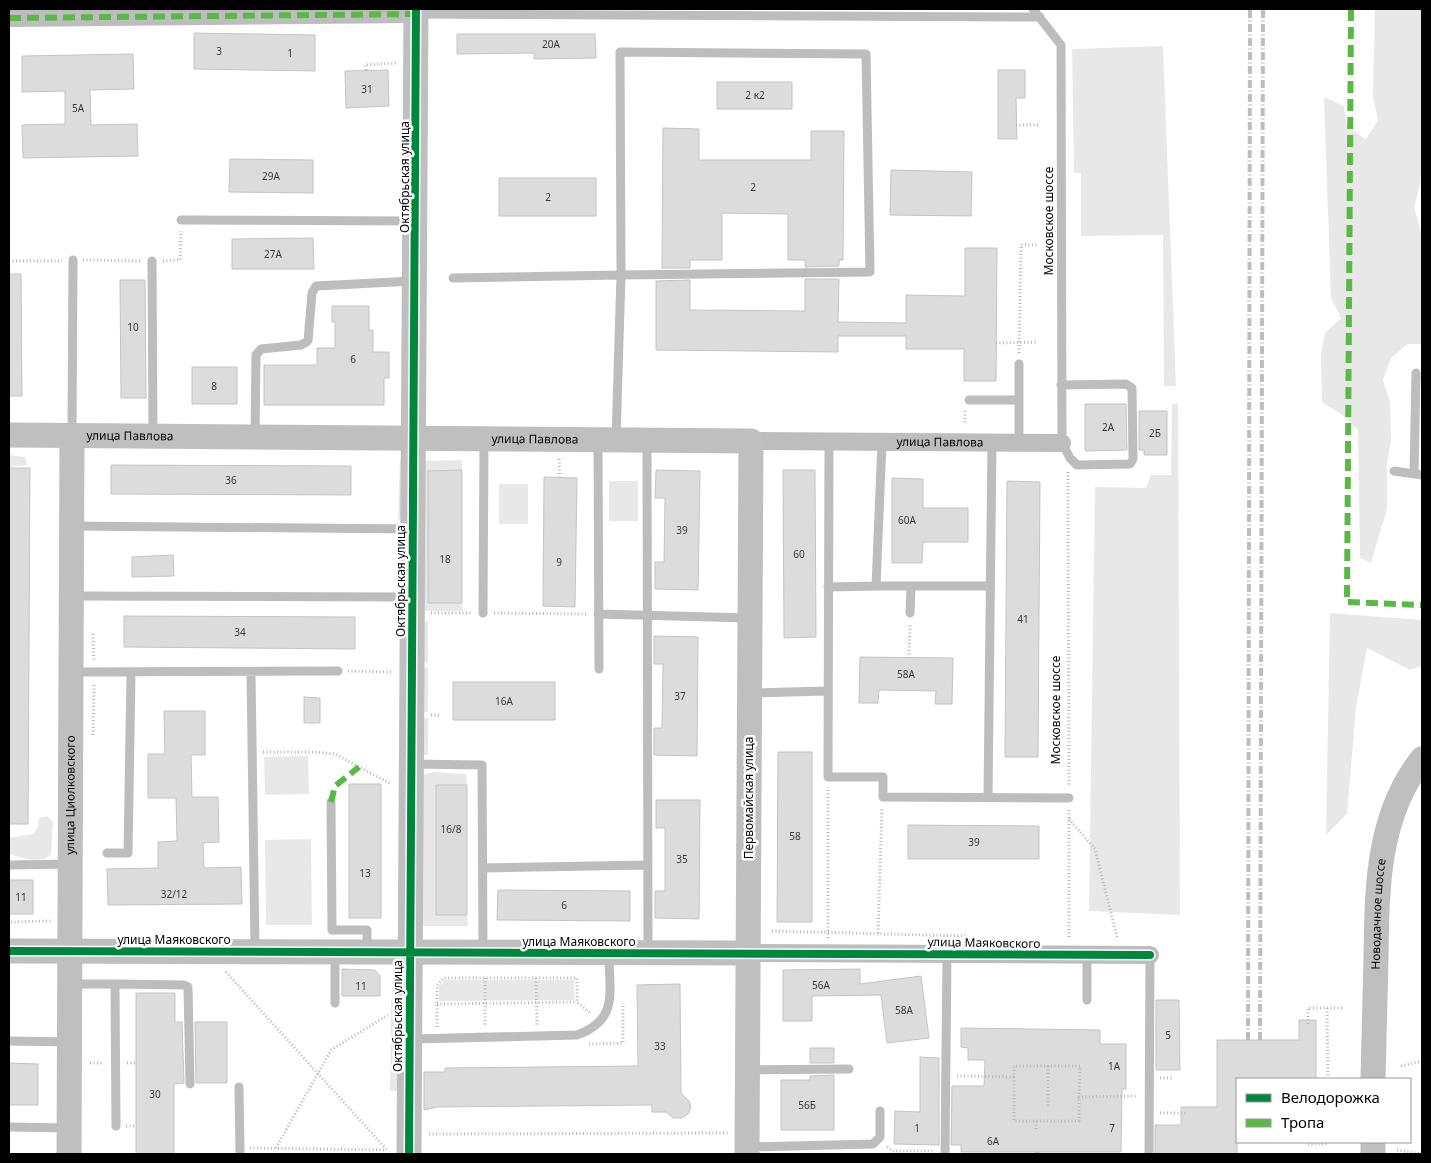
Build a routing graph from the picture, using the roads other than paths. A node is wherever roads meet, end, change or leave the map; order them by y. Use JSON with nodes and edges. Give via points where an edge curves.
{"nodes":[{"id":1,"x":1033,"y":9,"type":"edge"},
{"id":2,"x":450,"y":11,"type":"edge"},
{"id":3,"x":416,"y":12,"type":"edge"},
{"id":4,"x":72,"y":13,"type":"edge"},
{"id":5,"x":171,"y":13,"type":"edge"},
{"id":6,"x":1040,"y":17,"type":"junction"},
{"id":7,"x":9,"y":18,"type":"edge"},
{"id":8,"x":181,"y":220,"type":"road end"},
{"id":9,"x":416,"y":221,"type":"junction"},
{"id":10,"x":73,"y":260,"type":"road end"},
{"id":11,"x":152,"y":261,"type":"road end"},
{"id":12,"x":621,"y":275,"type":"junction"},
{"id":13,"x":453,"y":278,"type":"dead end"},
{"id":14,"x":416,"y":281,"type":"junction"},
{"id":15,"x":1019,"y":364,"type":"road end"},
{"id":16,"x":1416,"y":373,"type":"dead end"},
{"id":17,"x":1061,"y":385,"type":"junction"},
{"id":18,"x":970,"y":400,"type":"dead end"},
{"id":19,"x":1019,"y":400,"type":"junction"},
{"id":20,"x":9,"y":435,"type":"edge"},
{"id":21,"x":72,"y":435,"type":"junction"},
{"id":22,"x":153,"y":436,"type":"junction"},
{"id":23,"x":255,"y":437,"type":"junction"},
{"id":24,"x":414,"y":439,"type":"junction"},
{"id":25,"x":484,"y":439,"type":"junction"},
{"id":26,"x":607,"y":440,"type":"junction"},
{"id":27,"x":648,"y":440,"type":"junction"},
{"id":28,"x":750,"y":441,"type":"junction"},
{"id":29,"x":829,"y":442,"type":"junction"},
{"id":30,"x":882,"y":442,"type":"junction"},
{"id":31,"x":992,"y":442,"type":"junction"},
{"id":32,"x":1019,"y":443,"type":"junction"},
{"id":33,"x":1062,"y":443,"type":"junction"},
{"id":34,"x":1394,"y":472,"type":"dead end"},
{"id":35,"x":1418,"y":474,"type":"edge"},
{"id":36,"x":73,"y":526,"type":"junction"},
{"id":37,"x":412,"y":529,"type":"junction"},
{"id":38,"x":876,"y":586,"type":"junction"},
{"id":39,"x":989,"y":586,"type":"junction"},
{"id":40,"x":828,"y":587,"type":"junction"},
{"id":41,"x":911,"y":587,"type":"junction"},
{"id":42,"x":72,"y":596,"type":"junction"},
{"id":43,"x":418,"y":605,"type":"junction"},
{"id":44,"x":484,"y":613,"type":"road end"},
{"id":45,"x":910,"y":613,"type":"road end"},
{"id":46,"x":598,"y":614,"type":"junction"},
{"id":47,"x":648,"y":615,"type":"junction"},
{"id":48,"x":750,"y":618,"type":"junction"},
{"id":49,"x":599,"y":669,"type":"dead end"},
{"id":50,"x":72,"y":672,"type":"junction"},
{"id":51,"x":251,"y":672,"type":"junction"},
{"id":52,"x":338,"y":672,"type":"road end"},
{"id":53,"x":131,"y":673,"type":"junction"},
{"id":54,"x":827,"y":691,"type":"junction"},
{"id":55,"x":750,"y":693,"type":"junction"},
{"id":56,"x":1422,"y":759,"type":"edge"},
{"id":57,"x":412,"y":764,"type":"junction"},
{"id":58,"x":988,"y":797,"type":"junction"},
{"id":59,"x":1069,"y":798,"type":"road end"},
{"id":60,"x":331,"y":802,"type":"dead end"},
{"id":61,"x":107,"y":853,"type":"dead end"},
{"id":62,"x":72,"y":864,"type":"junction"},
{"id":63,"x":9,"y":865,"type":"edge"},
{"id":64,"x":648,"y":865,"type":"junction"},
{"id":65,"x":483,"y":868,"type":"junction"},
{"id":66,"x":9,"y":951,"type":"edge"},
{"id":67,"x":69,"y":951,"type":"junction"},
{"id":68,"x":255,"y":952,"type":"junction"},
{"id":69,"x":335,"y":952,"type":"junction"},
{"id":70,"x":368,"y":952,"type":"junction"},
{"id":71,"x":410,"y":952,"type":"junction"},
{"id":72,"x":483,"y":952,"type":"junction"},
{"id":73,"x":648,"y":953,"type":"junction"},
{"id":74,"x":748,"y":953,"type":"junction"},
{"id":75,"x":609,"y":954,"type":"junction"},
{"id":76,"x":947,"y":954,"type":"junction"},
{"id":77,"x":1088,"y":955,"type":"junction"},
{"id":78,"x":1150,"y":955,"type":"joint"},
{"id":79,"x":69,"y":984,"type":"junction"},
{"id":80,"x":115,"y":984,"type":"junction"},
{"id":81,"x":1087,"y":1000,"type":"dead end"},
{"id":82,"x":335,"y":1004,"type":"dead end"},
{"id":83,"x":409,"y":1039,"type":"junction"},
{"id":84,"x":9,"y":1041,"type":"edge"},
{"id":85,"x":70,"y":1042,"type":"junction"},
{"id":86,"x":849,"y":1069,"type":"dead end"},
{"id":87,"x":748,"y":1070,"type":"junction"},
{"id":88,"x":1374,"y":1078,"type":"edge"},
{"id":89,"x":190,"y":1084,"type":"dead end"},
{"id":90,"x":239,"y":1087,"type":"dead end"},
{"id":91,"x":880,"y":1110,"type":"dead end"},
{"id":92,"x":116,"y":1126,"type":"dead end"},
{"id":93,"x":9,"y":1127,"type":"edge"},
{"id":94,"x":70,"y":1128,"type":"junction"},
{"id":95,"x":416,"y":1144,"type":"edge"},
{"id":96,"x":743,"y":1145,"type":"edge"},
{"id":97,"x":240,"y":1151,"type":"edge"},
{"id":98,"x":945,"y":1153,"type":"edge"},
{"id":99,"x":69,"y":1154,"type":"edge"},
{"id":100,"x":1149,"y":1154,"type":"edge"}],
"edges":[{"from":1,"to":6,"type":"lane","name":"Московское шоссе"},
{"from":2,"to":3,"type":"lane"},
{"from":2,"to":6,"type":"lane"},
{"from":3,"to":5,"type":"street"},
{"from":3,"to":9,"type":"street","name":"Октябрьская улица"},
{"from":4,"to":5,"type":"street"},
{"from":4,"to":7,"type":"street"},
{"from":6,"to":17,"type":"lane","name":"Московское шоссе","via":[[1061,45]]},
{"from":8,"to":9,"type":"lane"},
{"from":9,"to":14,"type":"street","name":"Октябрьская улица"},
{"from":10,"to":21,"type":"lane"},
{"from":11,"to":22,"type":"lane"},
{"from":12,"to":12,"type":"lane","via":[[870,272],[866,54],[620,52]]},
{"from":12,"to":13,"type":"lane"},
{"from":12,"to":26,"type":"lane"},
{"from":14,"to":23,"type":"lane","via":[[316,286],[312,293],[308,341],[301,346],[261,349],[256,355]]},
{"from":14,"to":24,"type":"street","name":"Октябрьская улица"},
{"from":15,"to":19,"type":"lane"},
{"from":16,"to":35,"type":"lane"},
{"from":17,"to":33,"type":"lane","name":"Московское шоссе"},
{"from":17,"to":33,"type":"lane","via":[[1132,388],[1133,459],[1130,464],[1123,465],[1077,465]]},
{"from":18,"to":19,"type":"lane"},
{"from":19,"to":32,"type":"lane"},
{"from":20,"to":21,"type":"street","name":"улица Павлова"},
{"from":21,"to":22,"type":"street","name":"улица Павлова"},
{"from":21,"to":36,"type":"street","name":"улица Циолковского"},
{"from":22,"to":23,"type":"street","name":"улица Павлова"},
{"from":23,"to":24,"type":"street","name":"улица Павлова"},
{"from":24,"to":25,"type":"street","name":"улица Павлова"},
{"from":24,"to":37,"type":"street","name":"Октябрьская улица"},
{"from":25,"to":26,"type":"street","name":"улица Павлова"},
{"from":25,"to":44,"type":"lane"},
{"from":26,"to":27,"type":"street","name":"улица Павлова"},
{"from":26,"to":46,"type":"lane"},
{"from":27,"to":28,"type":"street","name":"улица Павлова"},
{"from":27,"to":47,"type":"lane"},
{"from":28,"to":29,"type":"street","name":"улица Павлова"},
{"from":28,"to":48,"type":"street","name":"Первомайская улица"},
{"from":29,"to":30,"type":"street","name":"улица Павлова"},
{"from":29,"to":40,"type":"lane"},
{"from":30,"to":31,"type":"street","name":"улица Павлова"},
{"from":30,"to":38,"type":"lane"},
{"from":31,"to":32,"type":"street","name":"улица Павлова"},
{"from":31,"to":39,"type":"lane"},
{"from":32,"to":33,"type":"street","name":"улица Павлова"},
{"from":34,"to":35,"type":"lane"},
{"from":36,"to":37,"type":"lane"},
{"from":36,"to":42,"type":"street","name":"улица Циолковского"},
{"from":37,"to":43,"type":"street","name":"Октябрьская улица"},
{"from":38,"to":40,"type":"lane"},
{"from":38,"to":41,"type":"lane"},
{"from":39,"to":41,"type":"lane"},
{"from":39,"to":58,"type":"lane"},
{"from":40,"to":54,"type":"lane"},
{"from":41,"to":45,"type":"lane"},
{"from":42,"to":43,"type":"lane"},
{"from":42,"to":50,"type":"street","name":"улица Циолковского"},
{"from":43,"to":57,"type":"street","name":"Октябрьская улица"},
{"from":46,"to":47,"type":"lane"},
{"from":46,"to":49,"type":"lane"},
{"from":47,"to":48,"type":"lane"},
{"from":47,"to":64,"type":"lane"},
{"from":48,"to":55,"type":"street","name":"Первомайская улица"},
{"from":50,"to":53,"type":"lane"},
{"from":50,"to":62,"type":"street","name":"улица Циолковского"},
{"from":51,"to":52,"type":"lane"},
{"from":51,"to":53,"type":"lane"},
{"from":51,"to":68,"type":"lane"},
{"from":53,"to":61,"type":"lane","via":[[128,853]]},
{"from":54,"to":55,"type":"lane"},
{"from":54,"to":58,"type":"lane","via":[[828,777],[883,777],[883,797]]},
{"from":55,"to":74,"type":"street","name":"Первомайская улица"},
{"from":56,"to":88,"type":"street","name":"Новодачное шоссе","via":[[1391,817],[1378,876]]},
{"from":57,"to":65,"type":"lane","via":[[482,765]]},
{"from":57,"to":71,"type":"street","name":"Октябрьская улица"},
{"from":58,"to":59,"type":"lane"},
{"from":60,"to":70,"type":"lane","via":[[332,930],[368,930]]},
{"from":62,"to":63,"type":"lane"},
{"from":62,"to":67,"type":"street","name":"улица Циолковского"},
{"from":64,"to":65,"type":"lane"},
{"from":64,"to":73,"type":"lane"},
{"from":65,"to":72,"type":"lane"},
{"from":66,"to":67,"type":"street","name":"улица Маяковского"},
{"from":67,"to":68,"type":"street","name":"улица Маяковского"},
{"from":67,"to":79,"type":"street","name":"улица Циолковского"},
{"from":68,"to":69,"type":"street","name":"улица Маяковского"},
{"from":69,"to":70,"type":"street","name":"улица Маяковского"},
{"from":69,"to":82,"type":"lane"},
{"from":70,"to":71,"type":"street","name":"улица Маяковского"},
{"from":71,"to":72,"type":"street","name":"улица Маяковского"},
{"from":71,"to":83,"type":"street","name":"Октябрьская улица"},
{"from":72,"to":75,"type":"street","name":"улица Маяковского"},
{"from":73,"to":74,"type":"street","name":"улица Маяковского"},
{"from":73,"to":75,"type":"street","name":"улица Маяковского"},
{"from":74,"to":76,"type":"street","name":"улица Маяковского"},
{"from":74,"to":87,"type":"street","name":"Первомайская улица"},
{"from":75,"to":83,"type":"lane","via":[[609,1007],[592,1030],[577,1035]]},
{"from":76,"to":77,"type":"street","name":"улица Маяковского"},
{"from":76,"to":98,"type":"lane"},
{"from":77,"to":78,"type":"street","name":"улица Маяковского"},
{"from":77,"to":81,"type":"lane"},
{"from":78,"to":100,"type":"lane"},
{"from":79,"to":80,"type":"lane"},
{"from":79,"to":85,"type":"street","name":"улица Циолковского"},
{"from":80,"to":89,"type":"lane","via":[[188,987]]},
{"from":80,"to":92,"type":"lane"},
{"from":83,"to":95,"type":"street","name":"Октябрьская улица"},
{"from":84,"to":85,"type":"lane"},
{"from":85,"to":94,"type":"street","name":"улица Циолковского"},
{"from":86,"to":87,"type":"lane"},
{"from":87,"to":96,"type":"street","name":"Первомайская улица"},
{"from":90,"to":97,"type":"lane"},
{"from":91,"to":96,"type":"lane","via":[[878,1141],[873,1144]]},
{"from":93,"to":94,"type":"lane"},
{"from":94,"to":99,"type":"street","name":"улица Циолковского"}]}
